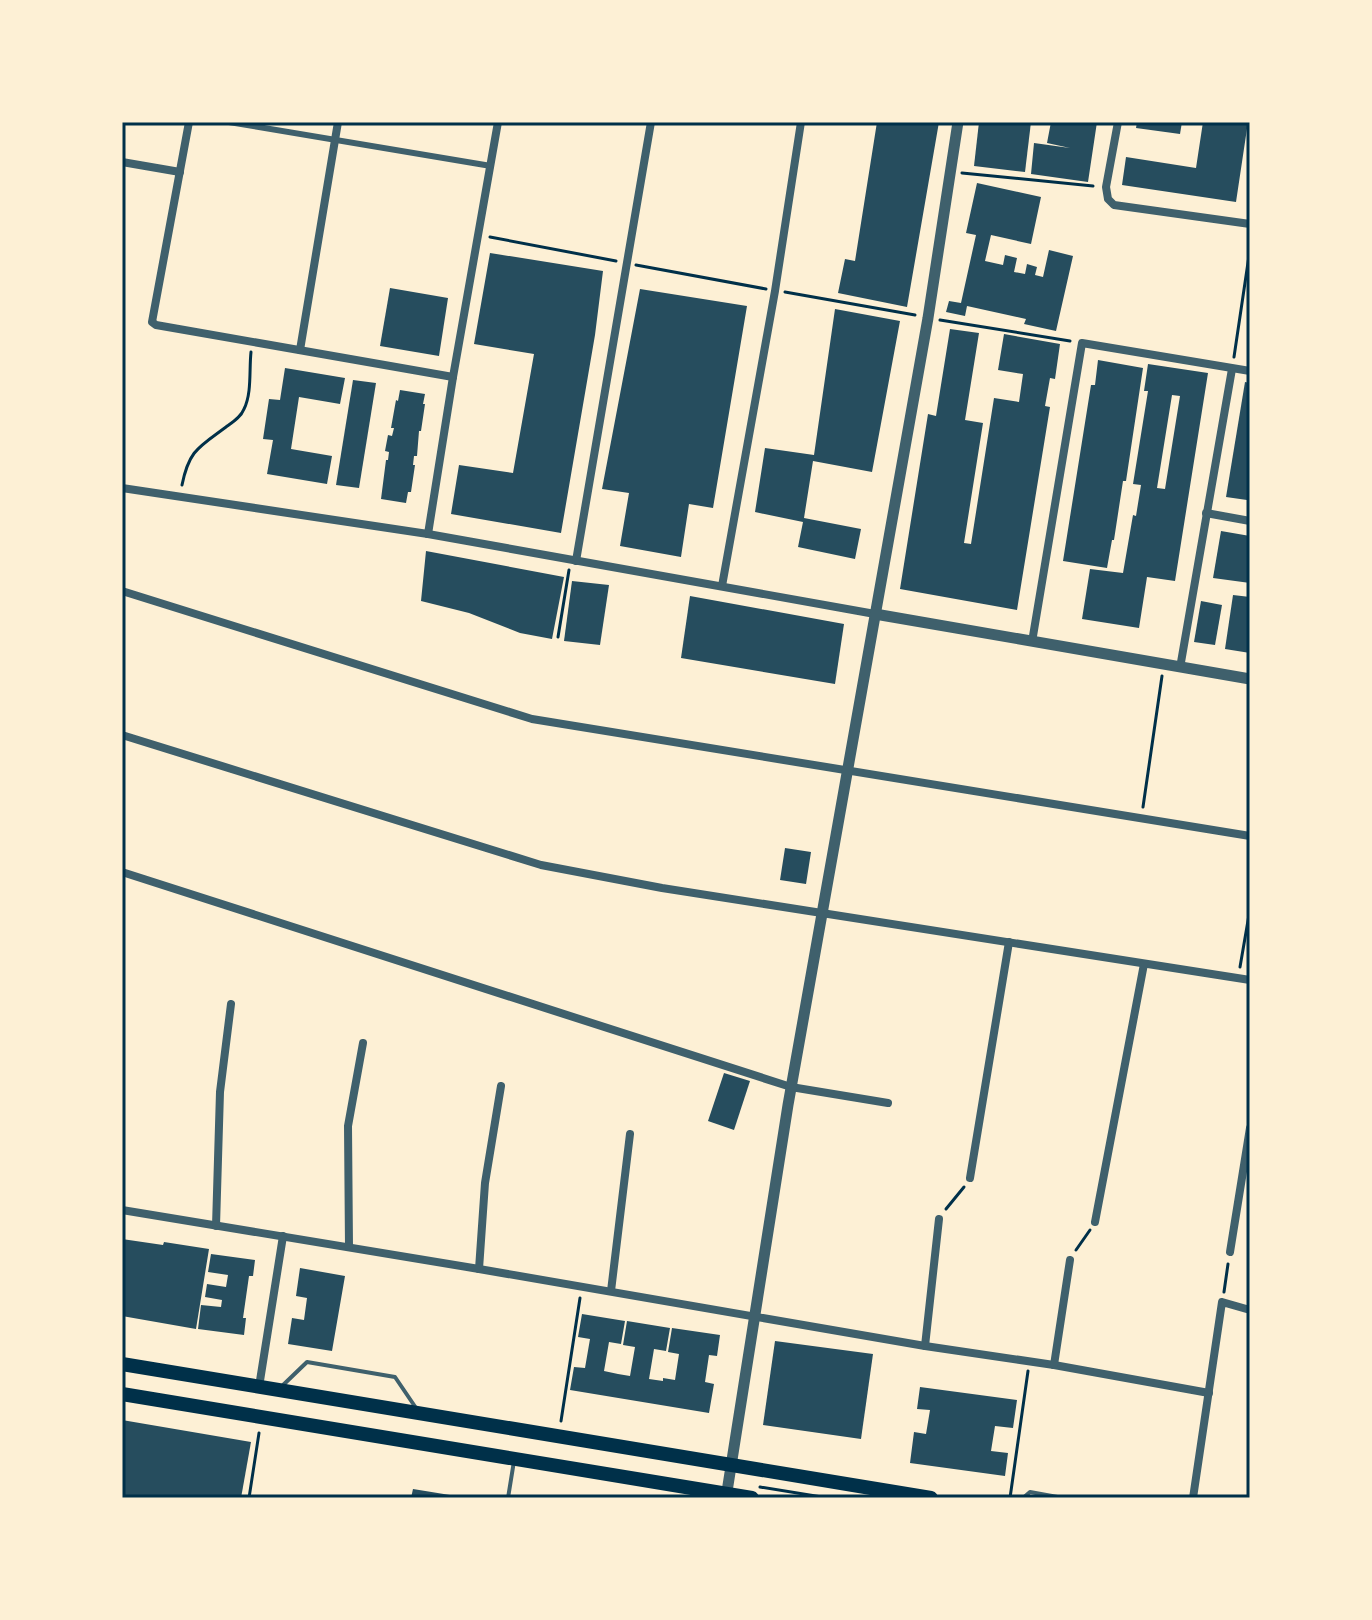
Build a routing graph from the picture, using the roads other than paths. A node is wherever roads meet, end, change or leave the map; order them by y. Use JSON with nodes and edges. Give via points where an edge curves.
{"nodes":[{"id":1,"x":189,"y":122,"type":"edge"},
{"id":2,"x":229,"y":122,"type":"edge"},
{"id":3,"x":338,"y":122,"type":"edge"},
{"id":4,"x":498,"y":122,"type":"edge"},
{"id":5,"x":651,"y":122,"type":"edge"},
{"id":6,"x":801,"y":122,"type":"edge"},
{"id":7,"x":958,"y":122,"type":"edge"},
{"id":8,"x":1118,"y":122,"type":"edge"},
{"id":9,"x":335,"y":139,"type":"junction"},
{"id":10,"x":122,"y":162,"type":"edge"},
{"id":11,"x":491,"y":166,"type":"junction"},
{"id":12,"x":180,"y":172,"type":"junction"},
{"id":13,"x":1250,"y":224,"type":"edge"},
{"id":14,"x":300,"y":350,"type":"junction"},
{"id":15,"x":1232,"y":369,"type":"junction"},
{"id":16,"x":1250,"y":371,"type":"edge"},
{"id":17,"x":453,"y":377,"type":"junction"},
{"id":18,"x":122,"y":488,"type":"edge"},
{"id":19,"x":1206,"y":513,"type":"junction"},
{"id":20,"x":1250,"y":521,"type":"edge"},
{"id":21,"x":428,"y":534,"type":"junction"},
{"id":22,"x":573,"y":561,"type":"junction"},
{"id":23,"x":722,"y":586,"type":"junction"},
{"id":24,"x":122,"y":591,"type":"edge"},
{"id":25,"x":875,"y":614,"type":"junction"},
{"id":26,"x":1032,"y":642,"type":"junction"},
{"id":27,"x":1180,"y":668,"type":"junction"},
{"id":28,"x":1250,"y":679,"type":"edge"},
{"id":29,"x":122,"y":735,"type":"edge"},
{"id":30,"x":847,"y":769,"type":"junction"},
{"id":31,"x":1250,"y":836,"type":"edge"},
{"id":32,"x":122,"y":872,"type":"edge"},
{"id":33,"x":823,"y":914,"type":"junction"},
{"id":34,"x":1009,"y":942,"type":"junction"},
{"id":35,"x":1144,"y":964,"type":"junction"},
{"id":36,"x":1250,"y":980,"type":"edge"},
{"id":37,"x":231,"y":1004,"type":"dead end"},
{"id":38,"x":363,"y":1043,"type":"dead end"},
{"id":39,"x":501,"y":1086,"type":"dead end"},
{"id":40,"x":791,"y":1087,"type":"junction"},
{"id":41,"x":888,"y":1103,"type":"dead end"},
{"id":42,"x":1250,"y":1128,"type":"edge"},
{"id":43,"x":630,"y":1134,"type":"dead end"},
{"id":44,"x":970,"y":1178,"type":"road end"},
{"id":45,"x":122,"y":1210,"type":"edge"},
{"id":46,"x":939,"y":1219,"type":"road end"},
{"id":47,"x":1095,"y":1222,"type":"road end"},
{"id":48,"x":216,"y":1226,"type":"junction"},
{"id":49,"x":283,"y":1236,"type":"junction"},
{"id":50,"x":349,"y":1247,"type":"junction"},
{"id":51,"x":1230,"y":1252,"type":"road end"},
{"id":52,"x":1070,"y":1260,"type":"road end"},
{"id":53,"x":479,"y":1269,"type":"junction"},
{"id":54,"x":611,"y":1291,"type":"junction"},
{"id":55,"x":1250,"y":1310,"type":"edge"},
{"id":56,"x":754,"y":1317,"type":"junction"},
{"id":57,"x":925,"y":1346,"type":"junction"},
{"id":58,"x":122,"y":1364,"type":"edge"},
{"id":59,"x":1054,"y":1365,"type":"junction"},
{"id":60,"x":259,"y":1387,"type":"junction"},
{"id":61,"x":278,"y":1390,"type":"junction"},
{"id":62,"x":1209,"y":1393,"type":"junction"},
{"id":63,"x":122,"y":1394,"type":"edge"},
{"id":64,"x":420,"y":1413,"type":"junction"},
{"id":65,"x":514,"y":1459,"type":"junction"},
{"id":66,"x":731,"y":1465,"type":"junction"},
{"id":67,"x":726,"y":1496,"type":"edge"},
{"id":68,"x":508,"y":1498,"type":"edge"},
{"id":69,"x":752,"y":1498,"type":"edge"},
{"id":70,"x":931,"y":1498,"type":"edge"},
{"id":71,"x":1023,"y":1498,"type":"edge"},
{"id":72,"x":1063,"y":1498,"type":"edge"},
{"id":73,"x":1193,"y":1498,"type":"edge"}],
"edges":[{"from":1,"to":12,"type":"street"},
{"from":2,"to":9,"type":"street"},
{"from":3,"to":9,"type":"street"},
{"from":4,"to":11,"type":"street"},
{"from":5,"to":22,"type":"street"},
{"from":6,"to":23,"type":"street"},
{"from":7,"to":25,"type":"street"},
{"from":8,"to":13,"type":"street","via":[[1106,187],[1114,205]]},
{"from":9,"to":11,"type":"street"},
{"from":9,"to":14,"type":"street"},
{"from":10,"to":12,"type":"street"},
{"from":11,"to":17,"type":"street"},
{"from":12,"to":14,"type":"street","via":[[152,322]]},
{"from":14,"to":17,"type":"street"},
{"from":15,"to":16,"type":"street"},
{"from":15,"to":19,"type":"street"},
{"from":15,"to":26,"type":"street","via":[[1082,343]]},
{"from":17,"to":21,"type":"street"},
{"from":18,"to":21,"type":"street"},
{"from":19,"to":20,"type":"street"},
{"from":19,"to":27,"type":"street"},
{"from":21,"to":22,"type":"street"},
{"from":22,"to":23,"type":"street"},
{"from":23,"to":25,"type":"street"},
{"from":24,"to":30,"type":"street","via":[[532,719]]},
{"from":25,"to":26,"type":"street"},
{"from":25,"to":30,"type":"street"},
{"from":26,"to":27,"type":"street"},
{"from":27,"to":28,"type":"street"},
{"from":29,"to":33,"type":"street","via":[[541,865]]},
{"from":30,"to":31,"type":"street"},
{"from":30,"to":33,"type":"street"},
{"from":32,"to":40,"type":"street"},
{"from":33,"to":34,"type":"street"},
{"from":33,"to":40,"type":"street"},
{"from":34,"to":35,"type":"street"},
{"from":34,"to":44,"type":"street"},
{"from":35,"to":36,"type":"street"},
{"from":35,"to":47,"type":"street"},
{"from":37,"to":48,"type":"street","via":[[220,1092]]},
{"from":38,"to":50,"type":"street","via":[[348,1126]]},
{"from":39,"to":53,"type":"street","via":[[485,1183]]},
{"from":40,"to":41,"type":"street"},
{"from":40,"to":56,"type":"street"},
{"from":42,"to":51,"type":"street"},
{"from":43,"to":54,"type":"street"},
{"from":45,"to":48,"type":"street"},
{"from":46,"to":57,"type":"street"},
{"from":48,"to":49,"type":"street"},
{"from":49,"to":50,"type":"street"},
{"from":49,"to":60,"type":"street"},
{"from":50,"to":53,"type":"street"},
{"from":52,"to":59,"type":"street"},
{"from":53,"to":54,"type":"street"},
{"from":54,"to":56,"type":"street"},
{"from":55,"to":62,"type":"street","via":[[1222,1302]]},
{"from":56,"to":57,"type":"street"},
{"from":56,"to":66,"type":"street"},
{"from":57,"to":59,"type":"street"},
{"from":58,"to":60,"type":"main road"},
{"from":59,"to":62,"type":"street"},
{"from":60,"to":61,"type":"main road"},
{"from":61,"to":64,"type":"main road"},
{"from":61,"to":64,"type":"lane","via":[[307,1362],[395,1377]]},
{"from":62,"to":73,"type":"street"},
{"from":63,"to":65,"type":"main road"},
{"from":64,"to":66,"type":"main road"},
{"from":65,"to":67,"type":"main road"},
{"from":65,"to":68,"type":"lane"},
{"from":66,"to":67,"type":"street"},
{"from":66,"to":70,"type":"main road"},
{"from":67,"to":69,"type":"main road"},
{"from":71,"to":72,"type":"lane","via":[[1030,1492]]}]}
